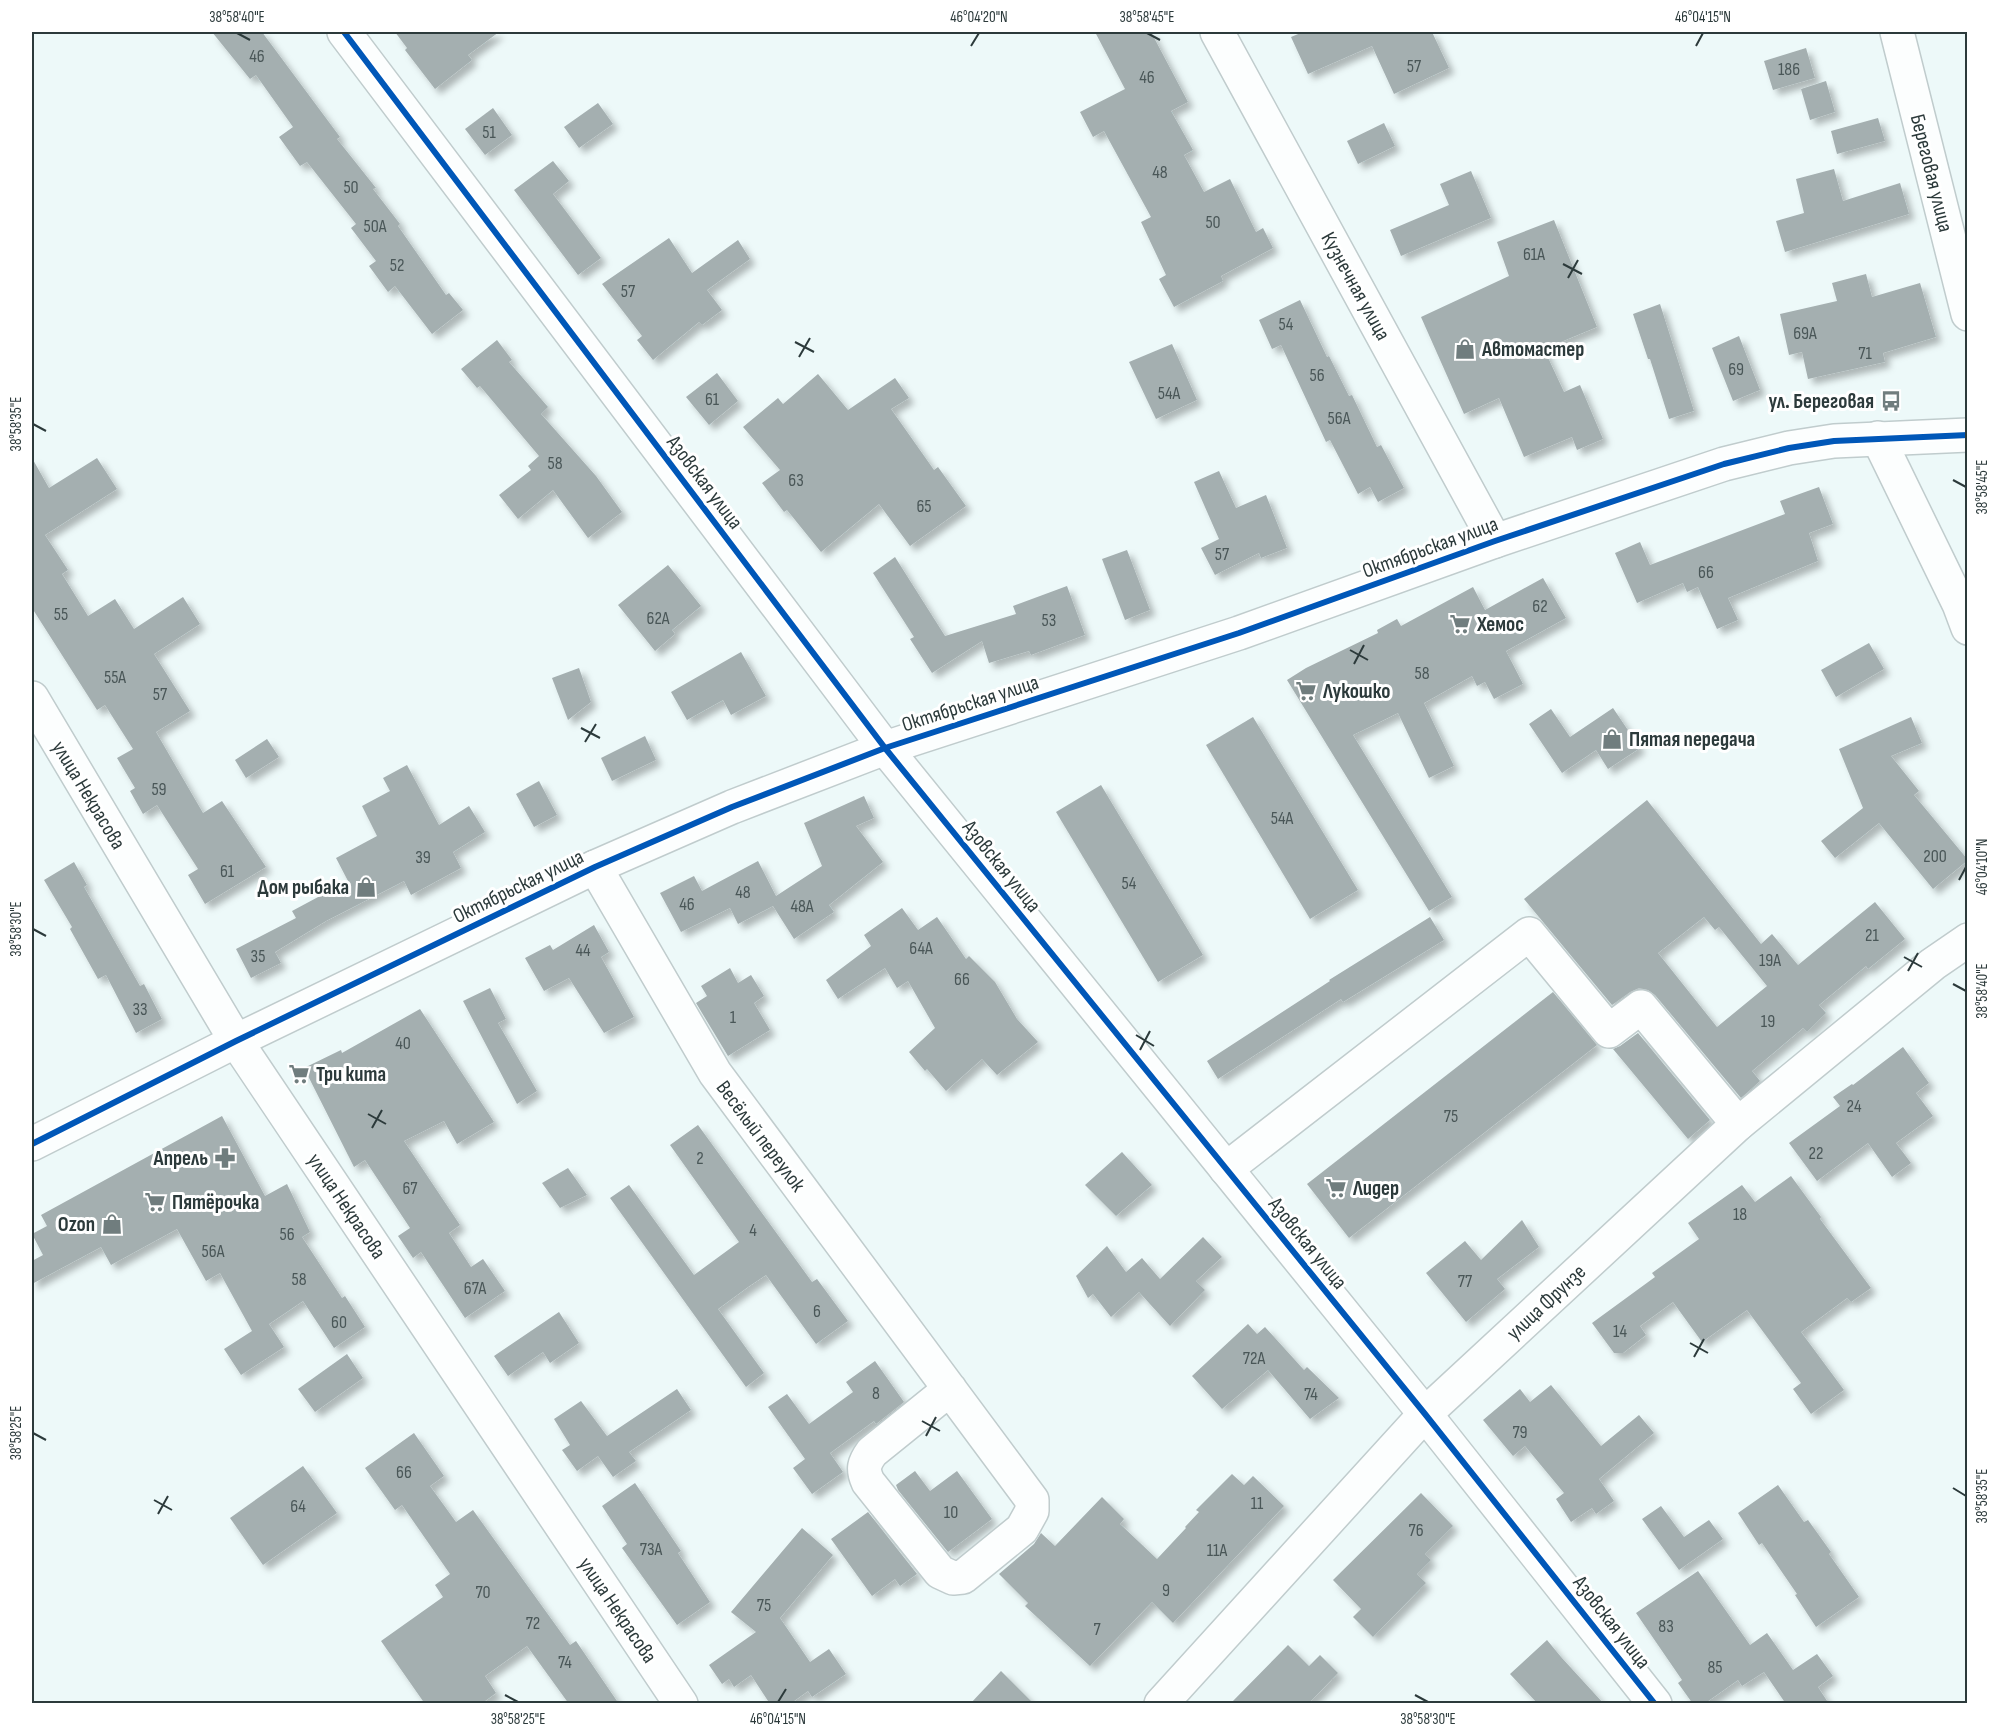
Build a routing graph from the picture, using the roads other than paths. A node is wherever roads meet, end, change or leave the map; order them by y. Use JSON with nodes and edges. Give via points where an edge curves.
{"nodes":[{"id":1,"x":344,"y":32,"type":"edge"},
{"id":2,"x":1217,"y":32,"type":"edge"},
{"id":3,"x":1897,"y":32,"type":"edge"},
{"id":4,"x":1968,"y":314,"type":"edge"},
{"id":5,"x":1968,"y":435,"type":"edge"},
{"id":6,"x":1878,"y":438,"type":"junction"},
{"id":7,"x":1496,"y":541,"type":"junction"},
{"id":8,"x":1968,"y":628,"type":"edge"},
{"id":9,"x":32,"y":698,"type":"edge"},
{"id":10,"x":885,"y":748,"type":"junction"},
{"id":11,"x":595,"y":867,"type":"junction"},
{"id":12,"x":1968,"y":940,"type":"edge"},
{"id":13,"x":236,"y":1041,"type":"junction"},
{"id":14,"x":1738,"y":1124,"type":"junction"},
{"id":15,"x":32,"y":1144,"type":"edge"},
{"id":16,"x":1226,"y":1169,"type":"junction"},
{"id":17,"x":950,"y":1389,"type":"junction"},
{"id":18,"x":1425,"y":1414,"type":"junction"},
{"id":19,"x":681,"y":1704,"type":"edge"},
{"id":20,"x":1161,"y":1704,"type":"edge"},
{"id":21,"x":1655,"y":1704,"type":"edge"}],
"edges":[{"from":1,"to":10,"type":"street","name":"Азовская улица"},
{"from":2,"to":7,"type":"street","name":"Кузнечная улица"},
{"from":3,"to":4,"type":"street","name":"Береговая улица"},
{"from":5,"to":6,"type":"street","name":"Октябрьская улица"},
{"from":6,"to":7,"type":"street","name":"Октябрьская улица","via":[[1788,448],[1724,464]]},
{"from":6,"to":8,"type":"street"},
{"from":7,"to":10,"type":"street","name":"Октябрьская улица","via":[[1239,633]]},
{"from":9,"to":13,"type":"street","name":"улица Некрасова"},
{"from":10,"to":11,"type":"street","name":"Октябрьская улица","via":[[732,807]]},
{"from":10,"to":16,"type":"street","name":"Азовская улица"},
{"from":11,"to":13,"type":"street","name":"Октябрьская улица"},
{"from":11,"to":17,"type":"street","name":"Весёлый переулок","via":[[715,1073]]},
{"from":12,"to":14,"type":"street","name":"улица Фрунзе","via":[[1908,984]]},
{"from":13,"to":15,"type":"street","name":"Октябрьская улица"},
{"from":13,"to":19,"type":"street","name":"улица Некрасова"},
{"from":14,"to":16,"type":"street","via":[[1641,1007],[1609,1031],[1529,934]]},
{"from":14,"to":18,"type":"street","name":"улица Фрунзе"},
{"from":16,"to":18,"type":"street","name":"Азовская улица"},
{"from":17,"to":17,"type":"street","name":"Весёлый переулок","via":[[1032,1500],[1032,1511],[1022,1529],[963,1577],[952,1578],[940,1572],[864,1472],[865,1461],[872,1452]]},
{"from":18,"to":20,"type":"street","name":"улица Фрунзе"},
{"from":18,"to":21,"type":"street","name":"Азовская улица"}]}
